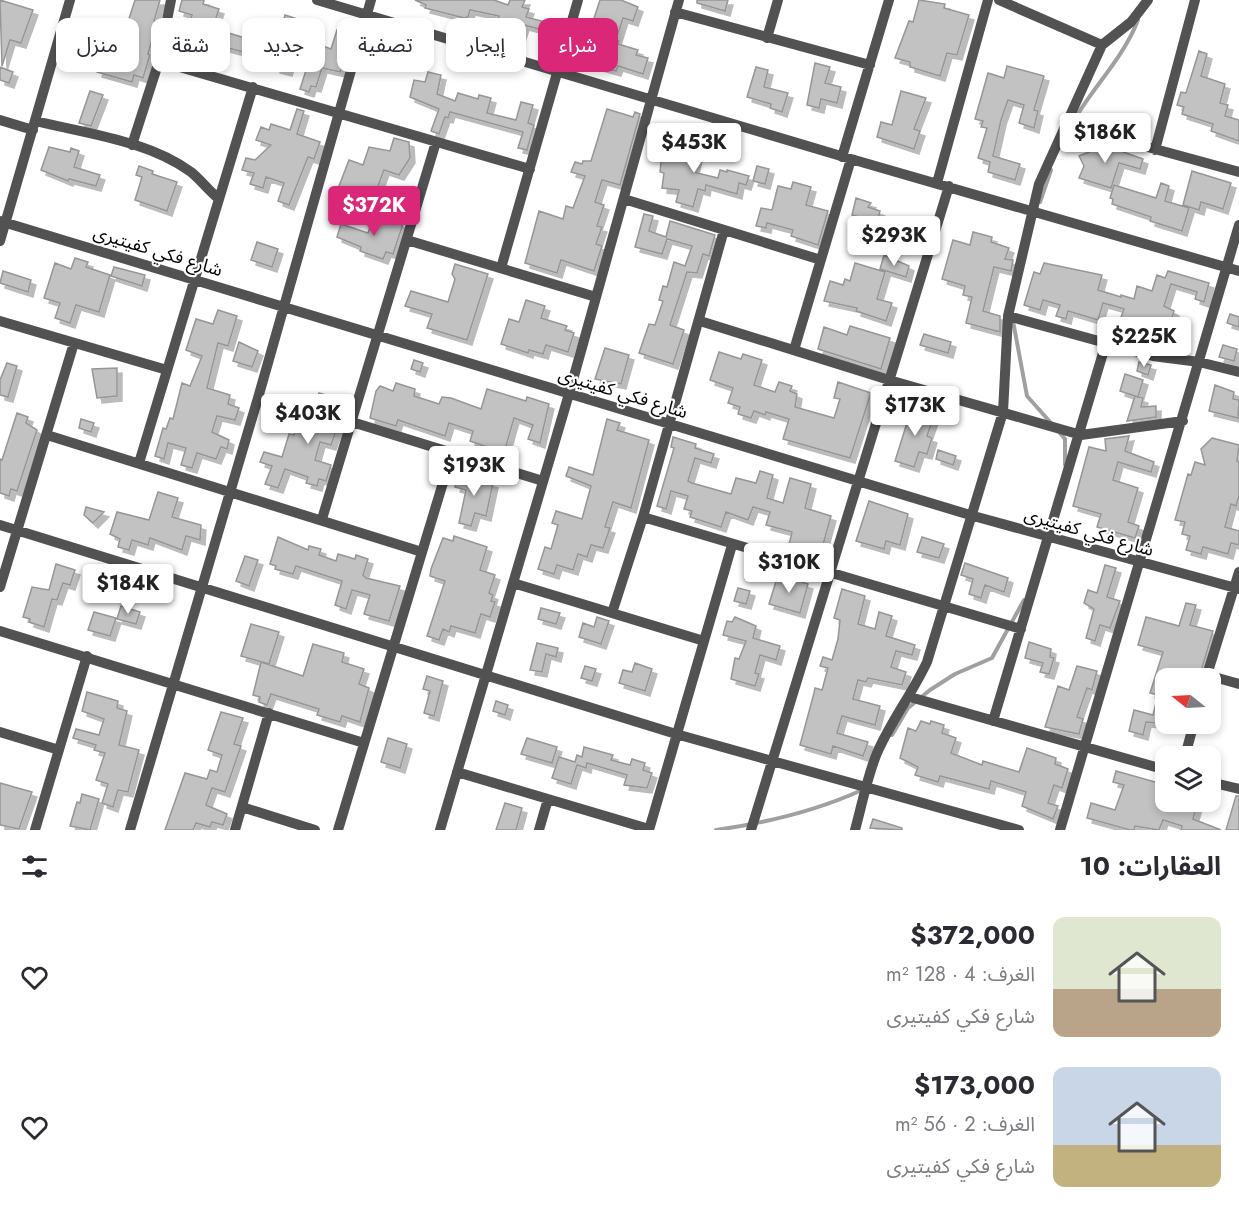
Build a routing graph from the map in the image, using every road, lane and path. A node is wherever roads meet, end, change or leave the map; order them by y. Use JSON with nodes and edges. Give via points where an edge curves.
{"nodes":[{"id":1,"x":70,"y":0,"type":"edge"},
{"id":2,"x":171,"y":0,"type":"edge"},
{"id":3,"x":317,"y":0,"type":"edge"},
{"id":4,"x":371,"y":0,"type":"edge"},
{"id":5,"x":578,"y":0,"type":"edge"},
{"id":6,"x":679,"y":0,"type":"edge"},
{"id":7,"x":778,"y":0,"type":"edge"},
{"id":8,"x":889,"y":0,"type":"edge"},
{"id":9,"x":988,"y":0,"type":"edge"},
{"id":10,"x":999,"y":0,"type":"edge"},
{"id":11,"x":1148,"y":0,"type":"edge"},
{"id":12,"x":1195,"y":0,"type":"edge"},
{"id":13,"x":675,"y":12,"type":"junction"},
{"id":14,"x":367,"y":15,"type":"junction"},
{"id":15,"x":167,"y":18,"type":"edge"},
{"id":16,"x":573,"y":18,"type":"edge"},
{"id":17,"x":767,"y":38,"type":"junction"},
{"id":18,"x":1102,"y":45,"type":"junction"},
{"id":19,"x":870,"y":65,"type":"junction"},
{"id":20,"x":538,"y":66,"type":"edge"},
{"id":21,"x":155,"y":72,"type":"edge"},
{"id":22,"x":199,"y":72,"type":"edge"},
{"id":23,"x":558,"y":72,"type":"joint"},
{"id":24,"x":253,"y":87,"type":"junction"},
{"id":25,"x":651,"y":100,"type":"junction"},
{"id":26,"x":339,"y":112,"type":"junction"},
{"id":27,"x":0,"y":120,"type":"edge"},
{"id":28,"x":1067,"y":125,"type":"junction"},
{"id":29,"x":34,"y":126,"type":"junction"},
{"id":30,"x":436,"y":142,"type":"junction"},
{"id":31,"x":132,"y":145,"type":"junction"},
{"id":32,"x":1155,"y":150,"type":"junction"},
{"id":33,"x":846,"y":158,"type":"junction"},
{"id":34,"x":530,"y":169,"type":"junction"},
{"id":35,"x":1239,"y":172,"type":"edge"},
{"id":36,"x":937,"y":183,"type":"junction"},
{"id":37,"x":948,"y":186,"type":"junction"},
{"id":38,"x":218,"y":198,"type":"junction"},
{"id":39,"x":624,"y":199,"type":"junction"},
{"id":40,"x":1033,"y":211,"type":"junction"},
{"id":41,"x":3,"y":222,"type":"edge"},
{"id":42,"x":1239,"y":225,"type":"edge"},
{"id":43,"x":724,"y":230,"type":"junction"},
{"id":44,"x":407,"y":240,"type":"junction"},
{"id":45,"x":0,"y":241,"type":"edge"},
{"id":46,"x":821,"y":260,"type":"junction"},
{"id":47,"x":1227,"y":267,"type":"junction"},
{"id":48,"x":501,"y":268,"type":"junction"},
{"id":49,"x":1239,"y":271,"type":"edge"},
{"id":50,"x":195,"y":280,"type":"junction"},
{"id":51,"x":596,"y":297,"type":"junction"},
{"id":52,"x":285,"y":307,"type":"junction"},
{"id":53,"x":1008,"y":316,"type":"junction"},
{"id":54,"x":0,"y":321,"type":"edge"},
{"id":55,"x":700,"y":321,"type":"junction"},
{"id":56,"x":378,"y":335,"type":"junction"},
{"id":57,"x":74,"y":343,"type":"junction"},
{"id":58,"x":1106,"y":344,"type":"junction"},
{"id":59,"x":794,"y":350,"type":"junction"},
{"id":60,"x":1199,"y":362,"type":"junction"},
{"id":61,"x":167,"y":370,"type":"junction"},
{"id":62,"x":1239,"y":372,"type":"edge"},
{"id":63,"x":889,"y":380,"type":"junction"},
{"id":64,"x":569,"y":394,"type":"junction"},
{"id":65,"x":1003,"y":411,"type":"junction"},
{"id":66,"x":352,"y":422,"type":"junction"},
{"id":67,"x":1183,"y":422,"type":"junction"},
{"id":68,"x":669,"y":424,"type":"junction"},
{"id":69,"x":47,"y":435,"type":"junction"},
{"id":70,"x":1080,"y":435,"type":"junction"},
{"id":71,"x":452,"y":453,"type":"junction"},
{"id":72,"x":139,"y":463,"type":"junction"},
{"id":73,"x":543,"y":481,"type":"junction"},
{"id":74,"x":857,"y":481,"type":"junction"},
{"id":75,"x":229,"y":490,"type":"junction"},
{"id":76,"x":970,"y":515,"type":"junction"},
{"id":77,"x":643,"y":517,"type":"junction"},
{"id":78,"x":322,"y":519,"type":"junction"},
{"id":79,"x":0,"y":525,"type":"edge"},
{"id":80,"x":16,"y":530,"type":"junction"},
{"id":81,"x":1048,"y":537,"type":"junction"},
{"id":82,"x":732,"y":545,"type":"junction"},
{"id":83,"x":422,"y":552,"type":"junction"},
{"id":84,"x":1140,"y":564,"type":"junction"},
{"id":85,"x":1239,"y":572,"type":"edge"},
{"id":86,"x":830,"y":574,"type":"junction"},
{"id":87,"x":513,"y":583,"type":"junction"},
{"id":88,"x":0,"y":587,"type":"edge"},
{"id":89,"x":201,"y":587,"type":"junction"},
{"id":90,"x":1236,"y":589,"type":"edge"},
{"id":91,"x":943,"y":607,"type":"junction"},
{"id":92,"x":612,"y":613,"type":"junction"},
{"id":93,"x":1021,"y":629,"type":"junction"},
{"id":94,"x":0,"y":631,"type":"edge"},
{"id":95,"x":704,"y":640,"type":"junction"},
{"id":96,"x":393,"y":646,"type":"junction"},
{"id":97,"x":87,"y":656,"type":"junction"},
{"id":98,"x":1210,"y":668,"type":"edge"},
{"id":99,"x":486,"y":675,"type":"junction"},
{"id":100,"x":1221,"y":680,"type":"edge"},
{"id":101,"x":173,"y":682,"type":"junction"},
{"id":102,"x":1239,"y":684,"type":"edge"},
{"id":103,"x":910,"y":697,"type":"junction"},
{"id":104,"x":269,"y":712,"type":"junction"},
{"id":105,"x":993,"y":721,"type":"junction"},
{"id":106,"x":0,"y":732,"type":"edge"},
{"id":107,"x":676,"y":734,"type":"junction"},
{"id":108,"x":364,"y":743,"type":"junction"},
{"id":109,"x":1084,"y":747,"type":"junction"},
{"id":110,"x":58,"y":750,"type":"junction"},
{"id":111,"x":773,"y":763,"type":"junction"},
{"id":112,"x":1155,"y":767,"type":"edge"},
{"id":113,"x":457,"y":772,"type":"junction"},
{"id":114,"x":1221,"y":785,"type":"edge"},
{"id":115,"x":868,"y":788,"type":"junction"},
{"id":116,"x":1239,"y":789,"type":"edge"},
{"id":117,"x":548,"y":799,"type":"junction"},
{"id":118,"x":242,"y":807,"type":"junction"},
{"id":119,"x":649,"y":829,"type":"edge"},
{"id":120,"x":35,"y":830,"type":"edge"},
{"id":121,"x":130,"y":830,"type":"edge"},
{"id":122,"x":235,"y":830,"type":"edge"},
{"id":123,"x":315,"y":830,"type":"edge"},
{"id":124,"x":338,"y":830,"type":"edge"},
{"id":125,"x":440,"y":830,"type":"edge"},
{"id":126,"x":539,"y":830,"type":"edge"},
{"id":127,"x":751,"y":830,"type":"edge"},
{"id":128,"x":855,"y":830,"type":"edge"},
{"id":129,"x":1019,"y":830,"type":"edge"},
{"id":130,"x":1060,"y":830,"type":"edge"}],
"edges":[{"from":1,"to":29,"type":"street"},
{"from":2,"to":15,"type":"street"},
{"from":3,"to":14,"type":"street"},
{"from":4,"to":14,"type":"street"},
{"from":5,"to":16,"type":"street"},
{"from":6,"to":13,"type":"street"},
{"from":7,"to":17,"type":"street"},
{"from":8,"to":19,"type":"street"},
{"from":9,"to":36,"type":"street"},
{"from":10,"to":18,"type":"street"},
{"from":11,"to":18,"type":"street","via":[[1131,22]]},
{"from":12,"to":32,"type":"street"},
{"from":13,"to":17,"type":"street"},
{"from":13,"to":25,"type":"street"},
{"from":14,"to":20,"type":"street"},
{"from":14,"to":26,"type":"street"},
{"from":17,"to":19,"type":"street"},
{"from":18,"to":28,"type":"street"},
{"from":19,"to":33,"type":"street"},
{"from":21,"to":31,"type":"street"},
{"from":22,"to":24,"type":"street"},
{"from":23,"to":25,"type":"street"},
{"from":23,"to":34,"type":"street"},
{"from":24,"to":26,"type":"street"},
{"from":24,"to":38,"type":"street"},
{"from":25,"to":33,"type":"street"},
{"from":25,"to":39,"type":"street"},
{"from":26,"to":30,"type":"street"},
{"from":26,"to":52,"type":"street"},
{"from":27,"to":29,"type":"street"},
{"from":28,"to":32,"type":"street"},
{"from":28,"to":40,"type":"street","via":[[1043,171]]},
{"from":29,"to":31,"type":"street"},
{"from":29,"to":41,"type":"street"},
{"from":30,"to":34,"type":"street"},
{"from":30,"to":44,"type":"street"},
{"from":31,"to":38,"type":"street","via":[[158,153],[192,173]]},
{"from":32,"to":35,"type":"street"},
{"from":33,"to":36,"type":"street"},
{"from":33,"to":46,"type":"street"},
{"from":34,"to":48,"type":"street"},
{"from":36,"to":37,"type":"street"},
{"from":37,"to":40,"type":"street"},
{"from":37,"to":63,"type":"street"},
{"from":38,"to":50,"type":"street"},
{"from":39,"to":43,"type":"street"},
{"from":39,"to":51,"type":"street"},
{"from":40,"to":47,"type":"street"},
{"from":40,"to":53,"type":"street"},
{"from":41,"to":45,"type":"street"},
{"from":41,"to":50,"type":"street","name":"شارع فكي كفيتيرى"},
{"from":42,"to":47,"type":"street"},
{"from":43,"to":46,"type":"street"},
{"from":43,"to":55,"type":"street"},
{"from":44,"to":48,"type":"street"},
{"from":44,"to":56,"type":"street"},
{"from":46,"to":59,"type":"street"},
{"from":47,"to":49,"type":"street"},
{"from":47,"to":60,"type":"street"},
{"from":48,"to":51,"type":"street"},
{"from":50,"to":52,"type":"street","name":"شارع فكي كفيتيرى"},
{"from":50,"to":61,"type":"street"},
{"from":51,"to":64,"type":"street"},
{"from":52,"to":56,"type":"street","name":"شارع فكي كفيتيرى"},
{"from":52,"to":75,"type":"street"},
{"from":53,"to":58,"type":"street"},
{"from":53,"to":65,"type":"street"},
{"from":54,"to":57,"type":"street"},
{"from":55,"to":59,"type":"street"},
{"from":55,"to":68,"type":"street"},
{"from":56,"to":64,"type":"street","name":"شارع فكي كفيتيرى"},
{"from":56,"to":66,"type":"street"},
{"from":57,"to":61,"type":"street"},
{"from":57,"to":69,"type":"street"},
{"from":58,"to":60,"type":"street"},
{"from":58,"to":70,"type":"street"},
{"from":59,"to":63,"type":"street"},
{"from":60,"to":62,"type":"street"},
{"from":60,"to":67,"type":"street"},
{"from":61,"to":72,"type":"street"},
{"from":63,"to":65,"type":"street"},
{"from":63,"to":74,"type":"street"},
{"from":64,"to":68,"type":"street","name":"شارع فكي كفيتيرى"},
{"from":64,"to":73,"type":"street"},
{"from":65,"to":70,"type":"street"},
{"from":65,"to":76,"type":"street"},
{"from":66,"to":71,"type":"street"},
{"from":66,"to":78,"type":"street"},
{"from":67,"to":70,"type":"street"},
{"from":67,"to":84,"type":"street"},
{"from":68,"to":74,"type":"street","name":"شارع فكي كفيتيرى"},
{"from":68,"to":77,"type":"street"},
{"from":69,"to":72,"type":"street"},
{"from":69,"to":80,"type":"street"},
{"from":70,"to":81,"type":"street"},
{"from":71,"to":73,"type":"street"},
{"from":71,"to":83,"type":"street"},
{"from":72,"to":75,"type":"street"},
{"from":73,"to":87,"type":"street"},
{"from":74,"to":76,"type":"street","name":"شارع فكي كفيتيرى"},
{"from":74,"to":86,"type":"street"},
{"from":75,"to":78,"type":"street"},
{"from":75,"to":89,"type":"street"},
{"from":76,"to":81,"type":"street","name":"شارع فكي كفيتيرى"},
{"from":76,"to":91,"type":"street"},
{"from":77,"to":82,"type":"street"},
{"from":77,"to":92,"type":"street"},
{"from":78,"to":83,"type":"street"},
{"from":79,"to":80,"type":"street"},
{"from":80,"to":88,"type":"street"},
{"from":80,"to":89,"type":"street"},
{"from":81,"to":84,"type":"street","name":"شارع فكي كفيتيرى"},
{"from":81,"to":93,"type":"street"},
{"from":82,"to":86,"type":"street"},
{"from":82,"to":95,"type":"street"},
{"from":83,"to":96,"type":"street"},
{"from":84,"to":90,"type":"street","name":"شارع فكي كفيتيرى"},
{"from":84,"to":109,"type":"street"},
{"from":85,"to":90,"type":"street"},
{"from":86,"to":91,"type":"street"},
{"from":86,"to":111,"type":"street"},
{"from":87,"to":92,"type":"street"},
{"from":87,"to":99,"type":"street"},
{"from":89,"to":96,"type":"street"},
{"from":89,"to":101,"type":"street"},
{"from":90,"to":98,"type":"street"},
{"from":91,"to":93,"type":"street"},
{"from":91,"to":103,"type":"street","via":[[927,662]]},
{"from":92,"to":95,"type":"street"},
{"from":93,"to":105,"type":"street"},
{"from":94,"to":97,"type":"street"},
{"from":95,"to":107,"type":"street"},
{"from":96,"to":99,"type":"street"},
{"from":96,"to":108,"type":"street"},
{"from":97,"to":101,"type":"street"},
{"from":97,"to":110,"type":"street"},
{"from":99,"to":107,"type":"street"},
{"from":99,"to":113,"type":"street"},
{"from":100,"to":102,"type":"street"},
{"from":101,"to":104,"type":"street"},
{"from":101,"to":121,"type":"street"},
{"from":103,"to":105,"type":"street"},
{"from":103,"to":115,"type":"street","via":[[877,754]]},
{"from":104,"to":108,"type":"street"},
{"from":104,"to":118,"type":"street"},
{"from":105,"to":109,"type":"street"},
{"from":106,"to":110,"type":"street"},
{"from":107,"to":111,"type":"street"},
{"from":107,"to":119,"type":"street"},
{"from":108,"to":124,"type":"street"},
{"from":109,"to":112,"type":"street"},
{"from":109,"to":130,"type":"street"},
{"from":110,"to":120,"type":"street"},
{"from":111,"to":115,"type":"street"},
{"from":111,"to":127,"type":"street"},
{"from":113,"to":117,"type":"street"},
{"from":113,"to":125,"type":"street"},
{"from":114,"to":116,"type":"street"},
{"from":115,"to":128,"type":"street"},
{"from":115,"to":129,"type":"street"},
{"from":117,"to":119,"type":"street"},
{"from":117,"to":126,"type":"street"},
{"from":118,"to":122,"type":"street"},
{"from":118,"to":123,"type":"street"}]}
